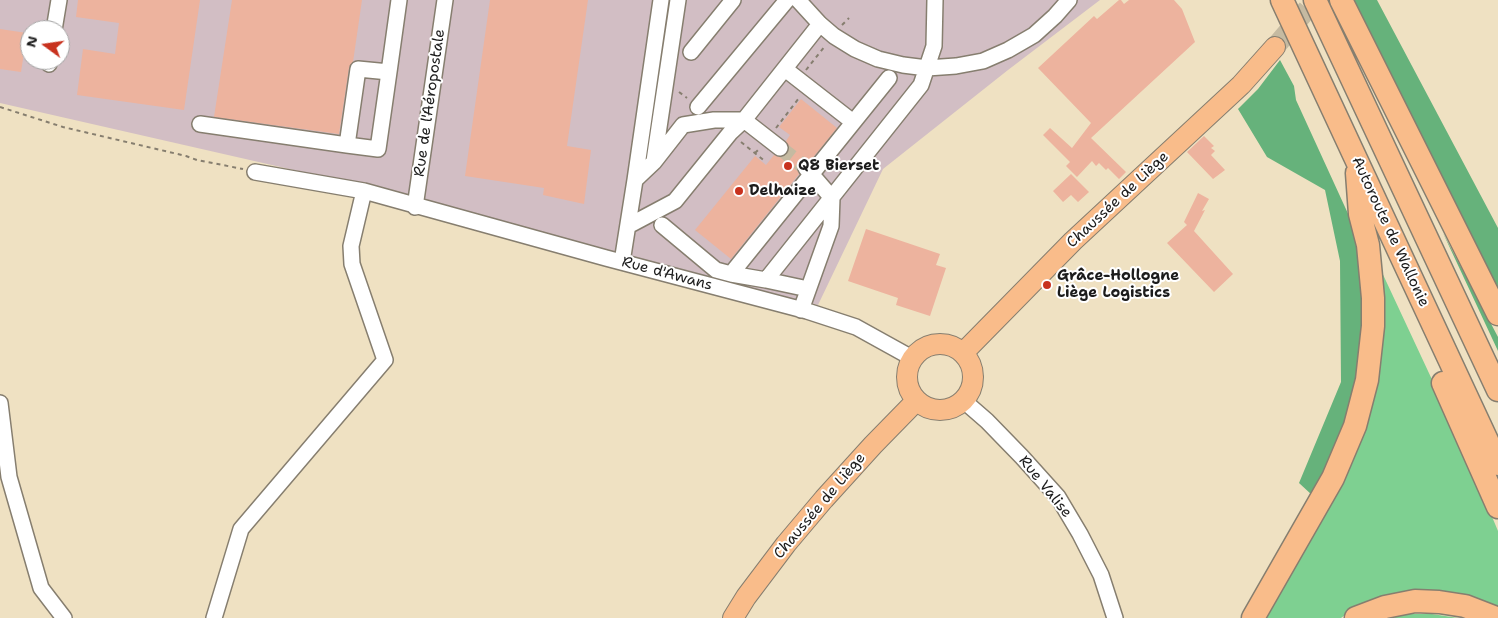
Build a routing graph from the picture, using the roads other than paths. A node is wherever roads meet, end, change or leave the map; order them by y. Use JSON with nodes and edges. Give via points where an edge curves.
{"nodes":[{"id":1,"x":59,"y":0,"type":"edge"},
{"id":2,"x":399,"y":0,"type":"edge"},
{"id":3,"x":446,"y":0,"type":"edge"},
{"id":4,"x":661,"y":0,"type":"edge"},
{"id":5,"x":678,"y":0,"type":"edge"},
{"id":6,"x":685,"y":0,"type":"edge"},
{"id":7,"x":734,"y":0,"type":"edge"},
{"id":8,"x":787,"y":0,"type":"edge"},
{"id":9,"x":798,"y":0,"type":"edge"},
{"id":10,"x":934,"y":0,"type":"edge"},
{"id":11,"x":1069,"y":0,"type":"edge"},
{"id":12,"x":1282,"y":0,"type":"edge"},
{"id":13,"x":1315,"y":0,"type":"edge"},
{"id":14,"x":1341,"y":0,"type":"edge"},
{"id":15,"x":56,"y":20,"type":"edge"},
{"id":16,"x":820,"y":24,"type":"junction"},
{"id":17,"x":1275,"y":47,"type":"tunnel mouth"},
{"id":18,"x":691,"y":52,"type":"dead end"},
{"id":19,"x":927,"y":68,"type":"junction"},
{"id":20,"x":785,"y":69,"type":"junction"},
{"id":21,"x":389,"y":72,"type":"junction"},
{"id":22,"x":888,"y":78,"type":"dead end"},
{"id":23,"x":698,"y":107,"type":"dead end"},
{"id":24,"x":744,"y":120,"type":"junction"},
{"id":25,"x":853,"y":122,"type":"junction"},
{"id":26,"x":200,"y":124,"type":"dead end"},
{"id":27,"x":347,"y":145,"type":"junction"},
{"id":28,"x":666,"y":147,"type":"junction"},
{"id":29,"x":780,"y":148,"type":"tunnel mouth"},
{"id":30,"x":1356,"y":160,"type":"junction"},
{"id":31,"x":654,"y":162,"type":"junction"},
{"id":32,"x":808,"y":171,"type":"junction"},
{"id":33,"x":255,"y":172,"type":"road end"},
{"id":34,"x":635,"y":180,"type":"junction"},
{"id":35,"x":364,"y":192,"type":"junction"},
{"id":36,"x":832,"y":198,"type":"junction"},
{"id":37,"x":415,"y":207,"type":"junction"},
{"id":38,"x":662,"y":225,"type":"dead end"},
{"id":39,"x":628,"y":226,"type":"junction"},
{"id":40,"x":1393,"y":240,"type":"junction"},
{"id":41,"x":622,"y":262,"type":"junction"},
{"id":42,"x":731,"y":274,"type":"junction"},
{"id":43,"x":766,"y":280,"type":"junction"},
{"id":44,"x":808,"y":289,"type":"junction"},
{"id":45,"x":802,"y":310,"type":"junction"},
{"id":46,"x":1498,"y":314,"type":"edge"},
{"id":47,"x":963,"y":353,"type":"junction"},
{"id":48,"x":912,"y":358,"type":"junction"},
{"id":49,"x":1498,"y":390,"type":"edge"},
{"id":50,"x":916,"y":401,"type":"junction"},
{"id":51,"x":964,"y":401,"type":"junction"},
{"id":52,"x":0,"y":403,"type":"edge"},
{"id":53,"x":1498,"y":464,"type":"edge"},
{"id":54,"x":1498,"y":507,"type":"edge"},
{"id":55,"x":64,"y":618,"type":"edge"},
{"id":56,"x":214,"y":618,"type":"edge"},
{"id":57,"x":733,"y":618,"type":"edge"},
{"id":58,"x":1115,"y":618,"type":"edge"},
{"id":59,"x":1253,"y":618,"type":"edge"},
{"id":60,"x":1356,"y":618,"type":"edge"},
{"id":61,"x":1496,"y":618,"type":"edge"}],
"edges":[{"from":1,"to":15,"type":"street"},
{"from":2,"to":21,"type":"street"},
{"from":3,"to":37,"type":"street","name":"Rue de l'Aéropostale"},
{"from":4,"to":34,"type":"street"},
{"from":5,"to":31,"type":"street"},
{"from":6,"to":28,"type":"street"},
{"from":7,"to":18,"type":"street"},
{"from":8,"to":23,"type":"street"},
{"from":9,"to":16,"type":"street"},
{"from":10,"to":19,"type":"street","via":[[934,46]]},
{"from":11,"to":19,"type":"street","via":[[1034,35],[1008,50],[983,61]]},
{"from":12,"to":30,"type":"highway","name":"Autoroute de Wallonie"},
{"from":13,"to":49,"type":"highway","name":"Autoroute de Wallonie"},
{"from":14,"to":46,"type":"highway"},
{"from":16,"to":19,"type":"street","via":[[834,36],[878,59]]},
{"from":16,"to":20,"type":"street"},
{"from":17,"to":47,"type":"main road","name":"Chaussée de Liège","via":[[1241,86],[1073,242]]},
{"from":19,"to":36,"type":"street","via":[[921,85]]},
{"from":20,"to":24,"type":"street"},
{"from":20,"to":25,"type":"street"},
{"from":21,"to":27,"type":"street","via":[[358,69]]},
{"from":21,"to":27,"type":"street","via":[[378,149]]},
{"from":22,"to":25,"type":"street"},
{"from":24,"to":28,"type":"street","via":[[714,120],[683,126]]},
{"from":24,"to":29,"type":"street"},
{"from":24,"to":39,"type":"street","via":[[676,201]]},
{"from":25,"to":32,"type":"street"},
{"from":26,"to":27,"type":"street"},
{"from":28,"to":31,"type":"street"},
{"from":30,"to":40,"type":"highway","name":"Autoroute de Wallonie"},
{"from":30,"to":59,"type":"highway","via":[[1360,214],[1368,245],[1373,298],[1367,380],[1355,426],[1333,478]]},
{"from":31,"to":34,"type":"street"},
{"from":32,"to":36,"type":"street"},
{"from":32,"to":42,"type":"street"},
{"from":33,"to":35,"type":"street","name":"Rue d'Awans"},
{"from":34,"to":39,"type":"street"},
{"from":35,"to":37,"type":"street","name":"Rue d'Awans"},
{"from":35,"to":56,"type":"street","via":[[351,246],[352,264],[385,360],[240,529]]},
{"from":36,"to":43,"type":"street"},
{"from":36,"to":44,"type":"street","via":[[831,226]]},
{"from":37,"to":41,"type":"street","name":"Rue d'Awans"},
{"from":38,"to":42,"type":"street","via":[[716,270]]},
{"from":39,"to":41,"type":"street"},
{"from":40,"to":53,"type":"highway","name":"Autoroute de Wallonie"},
{"from":40,"to":54,"type":"highway","via":[[1392,266]]},
{"from":41,"to":45,"type":"street","name":"Rue d'Awans"},
{"from":42,"to":43,"type":"street"},
{"from":43,"to":44,"type":"street"},
{"from":44,"to":45,"type":"street"},
{"from":45,"to":48,"type":"street","name":"Rue d'Awans","via":[[856,327]]},
{"from":47,"to":48,"type":"main road","via":[[942,344],[931,345]]},
{"from":47,"to":51,"type":"main road","via":[[973,372],[970,392]]},
{"from":48,"to":50,"type":"main road","via":[[907,381]]},
{"from":50,"to":51,"type":"main road","via":[[940,411]]},
{"from":50,"to":57,"type":"main road","name":"Chaussée de Liège","via":[[872,445],[786,544]]},
{"from":51,"to":58,"type":"street","name":"Rue Valise","via":[[1058,497],[1101,575]]},
{"from":52,"to":55,"type":"street","via":[[9,477],[40,588]]},
{"from":60,"to":61,"type":"highway","via":[[1385,607],[1415,601],[1465,606]]}]}
